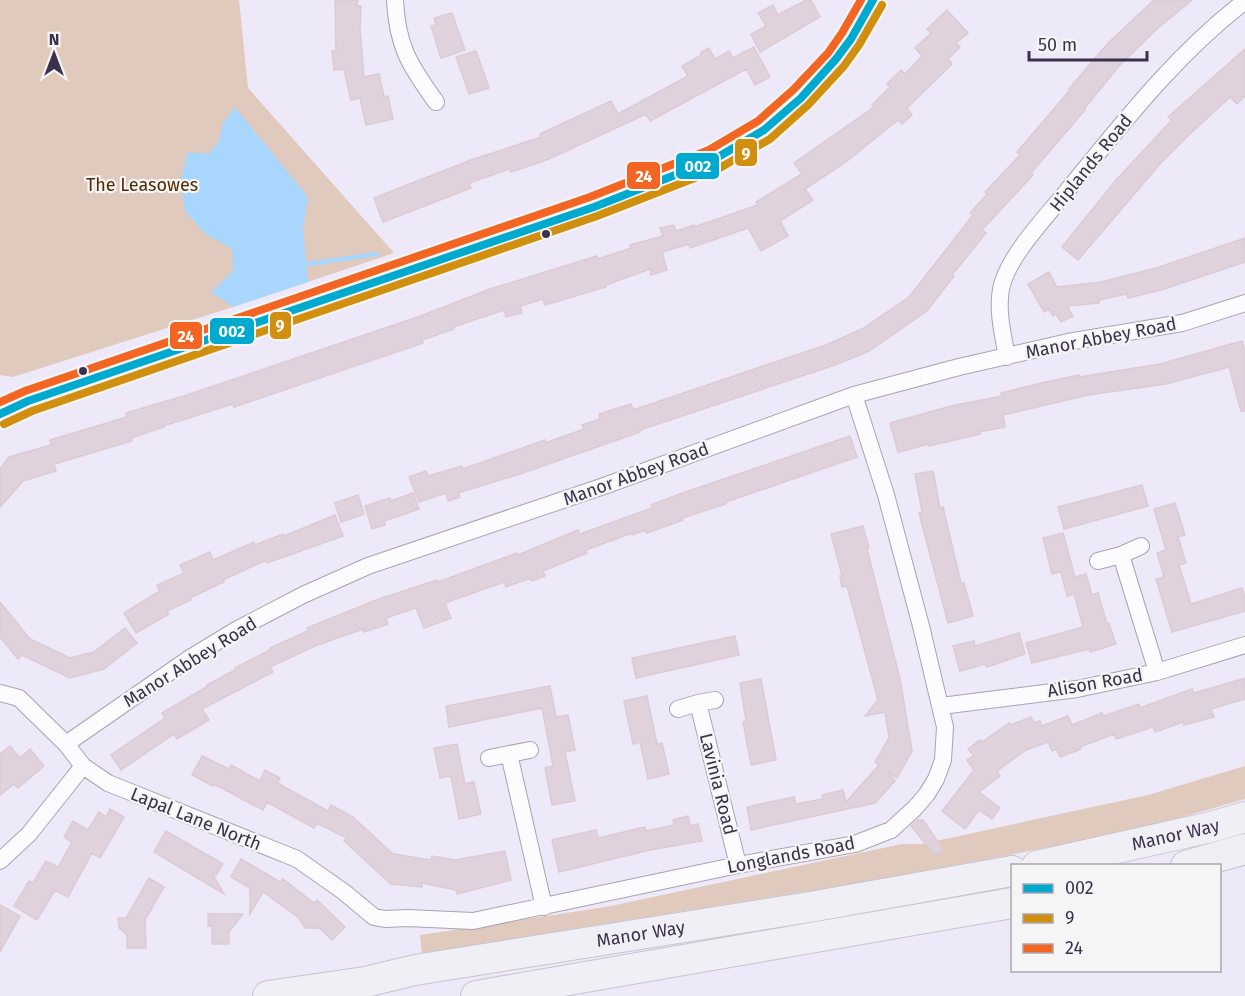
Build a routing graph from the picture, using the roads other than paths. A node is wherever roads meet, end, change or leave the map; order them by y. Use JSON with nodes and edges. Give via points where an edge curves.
{"nodes":[{"id":1,"x":395,"y":0,"type":"edge"},
{"id":2,"x":873,"y":0,"type":"edge"},
{"id":3,"x":1245,"y":1,"type":"edge"},
{"id":4,"x":436,"y":102,"type":"dead end"},
{"id":5,"x":1245,"y":303,"type":"edge"},
{"id":6,"x":1007,"y":357,"type":"junction"},
{"id":7,"x":854,"y":395,"type":"junction"},
{"id":8,"x":0,"y":414,"type":"edge"},
{"id":9,"x":1141,"y":546,"type":"dead end"},
{"id":10,"x":1121,"y":555,"type":"junction"},
{"id":11,"x":1098,"y":561,"type":"dead end"},
{"id":12,"x":1245,"y":645,"type":"edge"},
{"id":13,"x":1157,"y":672,"type":"junction"},
{"id":14,"x":0,"y":693,"type":"edge"},
{"id":15,"x":715,"y":700,"type":"dead end"},
{"id":16,"x":698,"y":703,"type":"junction"},
{"id":17,"x":941,"y":706,"type":"junction"},
{"id":18,"x":678,"y":709,"type":"dead end"},
{"id":19,"x":66,"y":744,"type":"junction"},
{"id":20,"x":530,"y":750,"type":"dead end"},
{"id":21,"x":509,"y":754,"type":"junction"},
{"id":22,"x":489,"y":758,"type":"dead end"},
{"id":23,"x":82,"y":766,"type":"junction"},
{"id":24,"x":1245,"y":817,"type":"edge"},
{"id":25,"x":1245,"y":849,"type":"edge"},
{"id":26,"x":0,"y":861,"type":"edge"},
{"id":27,"x":1046,"y":864,"type":"edge"},
{"id":28,"x":1193,"y":864,"type":"edge"},
{"id":29,"x":738,"y":865,"type":"junction"},
{"id":30,"x":1011,"y":871,"type":"edge"},
{"id":31,"x":1011,"y":903,"type":"edge"},
{"id":32,"x":544,"y":907,"type":"junction"},
{"id":33,"x":408,"y":918,"type":"joint"},
{"id":34,"x":487,"y":995,"type":"edge"},
{"id":35,"x":268,"y":996,"type":"edge"}],
"edges":[{"from":1,"to":4,"type":"street","via":[[401,44]]},
{"from":2,"to":8,"type":"main road","via":[[838,54],[792,105],[747,142],[690,170],[602,205],[28,401]]},
{"from":3,"to":6,"type":"street","name":"Hiplands Road","via":[[1145,97],[1025,243],[1001,289],[1000,321]]},
{"from":5,"to":6,"type":"street","name":"Manor Abbey Road","via":[[1182,323],[1068,342]]},
{"from":6,"to":7,"type":"street","name":"Manor Abbey Road"},
{"from":7,"to":17,"type":"street","name":"Longlands Road","via":[[886,495]]},
{"from":7,"to":19,"type":"street","name":"Manor Abbey Road","via":[[368,566],[236,630]]},
{"from":9,"to":10,"type":"street"},
{"from":10,"to":11,"type":"street"},
{"from":10,"to":13,"type":"street"},
{"from":12,"to":13,"type":"street","name":"Alison Road"},
{"from":13,"to":17,"type":"street","name":"Alison Road","via":[[1077,689]]},
{"from":14,"to":19,"type":"street","name":"Lapal Lane North","via":[[19,698]]},
{"from":15,"to":16,"type":"street"},
{"from":16,"to":18,"type":"street"},
{"from":16,"to":29,"type":"street","name":"Lavinia Road"},
{"from":17,"to":29,"type":"street","name":"Longlands Road","via":[[945,728],[943,760],[927,794],[891,830],[855,844]]},
{"from":19,"to":23,"type":"street","name":"Lapal Lane North"},
{"from":20,"to":21,"type":"street"},
{"from":21,"to":22,"type":"street"},
{"from":21,"to":32,"type":"street"},
{"from":23,"to":26,"type":"street","via":[[29,834]]},
{"from":23,"to":33,"type":"street","name":"Lapal Lane North","via":[[108,783],[297,860],[374,917]]},
{"from":24,"to":27,"type":"highway","name":"Manor Way"},
{"from":25,"to":28,"type":"highway","name":"Manor Way"},
{"from":29,"to":32,"type":"street","name":"Longlands Road"},
{"from":30,"to":35,"type":"highway","name":"Manor Way"},
{"from":31,"to":34,"type":"highway","name":"Manor Way"},
{"from":32,"to":33,"type":"street","name":"Longlands Road","via":[[473,921]]}]}
